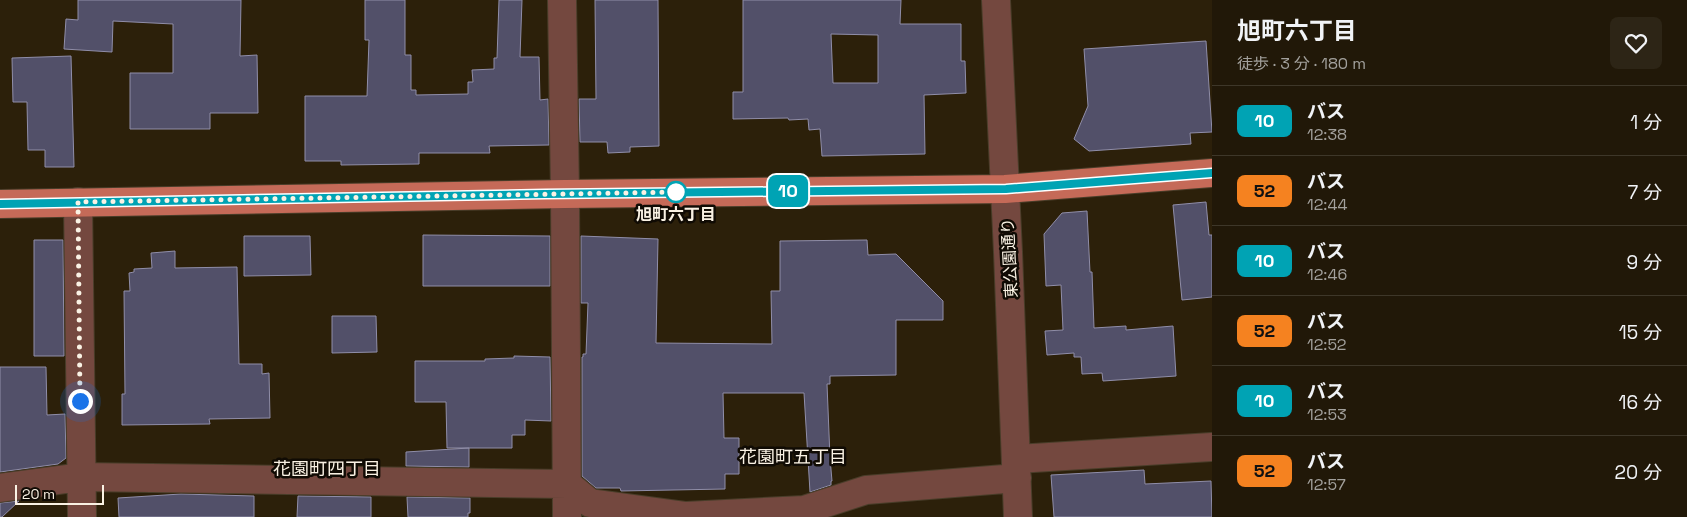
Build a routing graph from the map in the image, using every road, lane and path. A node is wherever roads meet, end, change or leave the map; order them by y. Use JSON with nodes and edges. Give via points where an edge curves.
{"nodes":[{"id":1,"x":562,"y":0,"type":"edge"},
{"id":2,"x":996,"y":0,"type":"edge"},
{"id":3,"x":1212,"y":173,"type":"edge"},
{"id":4,"x":1006,"y":189,"type":"junction"},
{"id":5,"x":565,"y":194,"type":"junction"},
{"id":6,"x":78,"y":202,"type":"junction"},
{"id":7,"x":0,"y":204,"type":"edge"},
{"id":8,"x":1212,"y":447,"type":"edge"},
{"id":9,"x":1017,"y":469,"type":"junction"},
{"id":10,"x":81,"y":477,"type":"junction"},
{"id":11,"x":566,"y":484,"type":"junction"},
{"id":12,"x":0,"y":488,"type":"edge"},
{"id":13,"x":82,"y":517,"type":"edge"},
{"id":14,"x":567,"y":517,"type":"edge"},
{"id":15,"x":1018,"y":517,"type":"edge"}],
"edges":[{"from":1,"to":5,"type":"street"},
{"from":2,"to":4,"type":"street","name":"東公園通り"},
{"from":3,"to":4,"type":"main road"},
{"from":4,"to":5,"type":"main road"},
{"from":4,"to":9,"type":"street","name":"東公園通り"},
{"from":5,"to":6,"type":"main road"},
{"from":5,"to":11,"type":"street"},
{"from":6,"to":7,"type":"main road"},
{"from":6,"to":10,"type":"street"},
{"from":8,"to":9,"type":"street"},
{"from":9,"to":11,"type":"street","via":[[866,490],[804,510],[686,516],[590,503]]},
{"from":9,"to":15,"type":"street","name":"東公園通り"},
{"from":10,"to":11,"type":"street"},
{"from":10,"to":12,"type":"street"},
{"from":10,"to":13,"type":"street"},
{"from":11,"to":14,"type":"street"}]}
